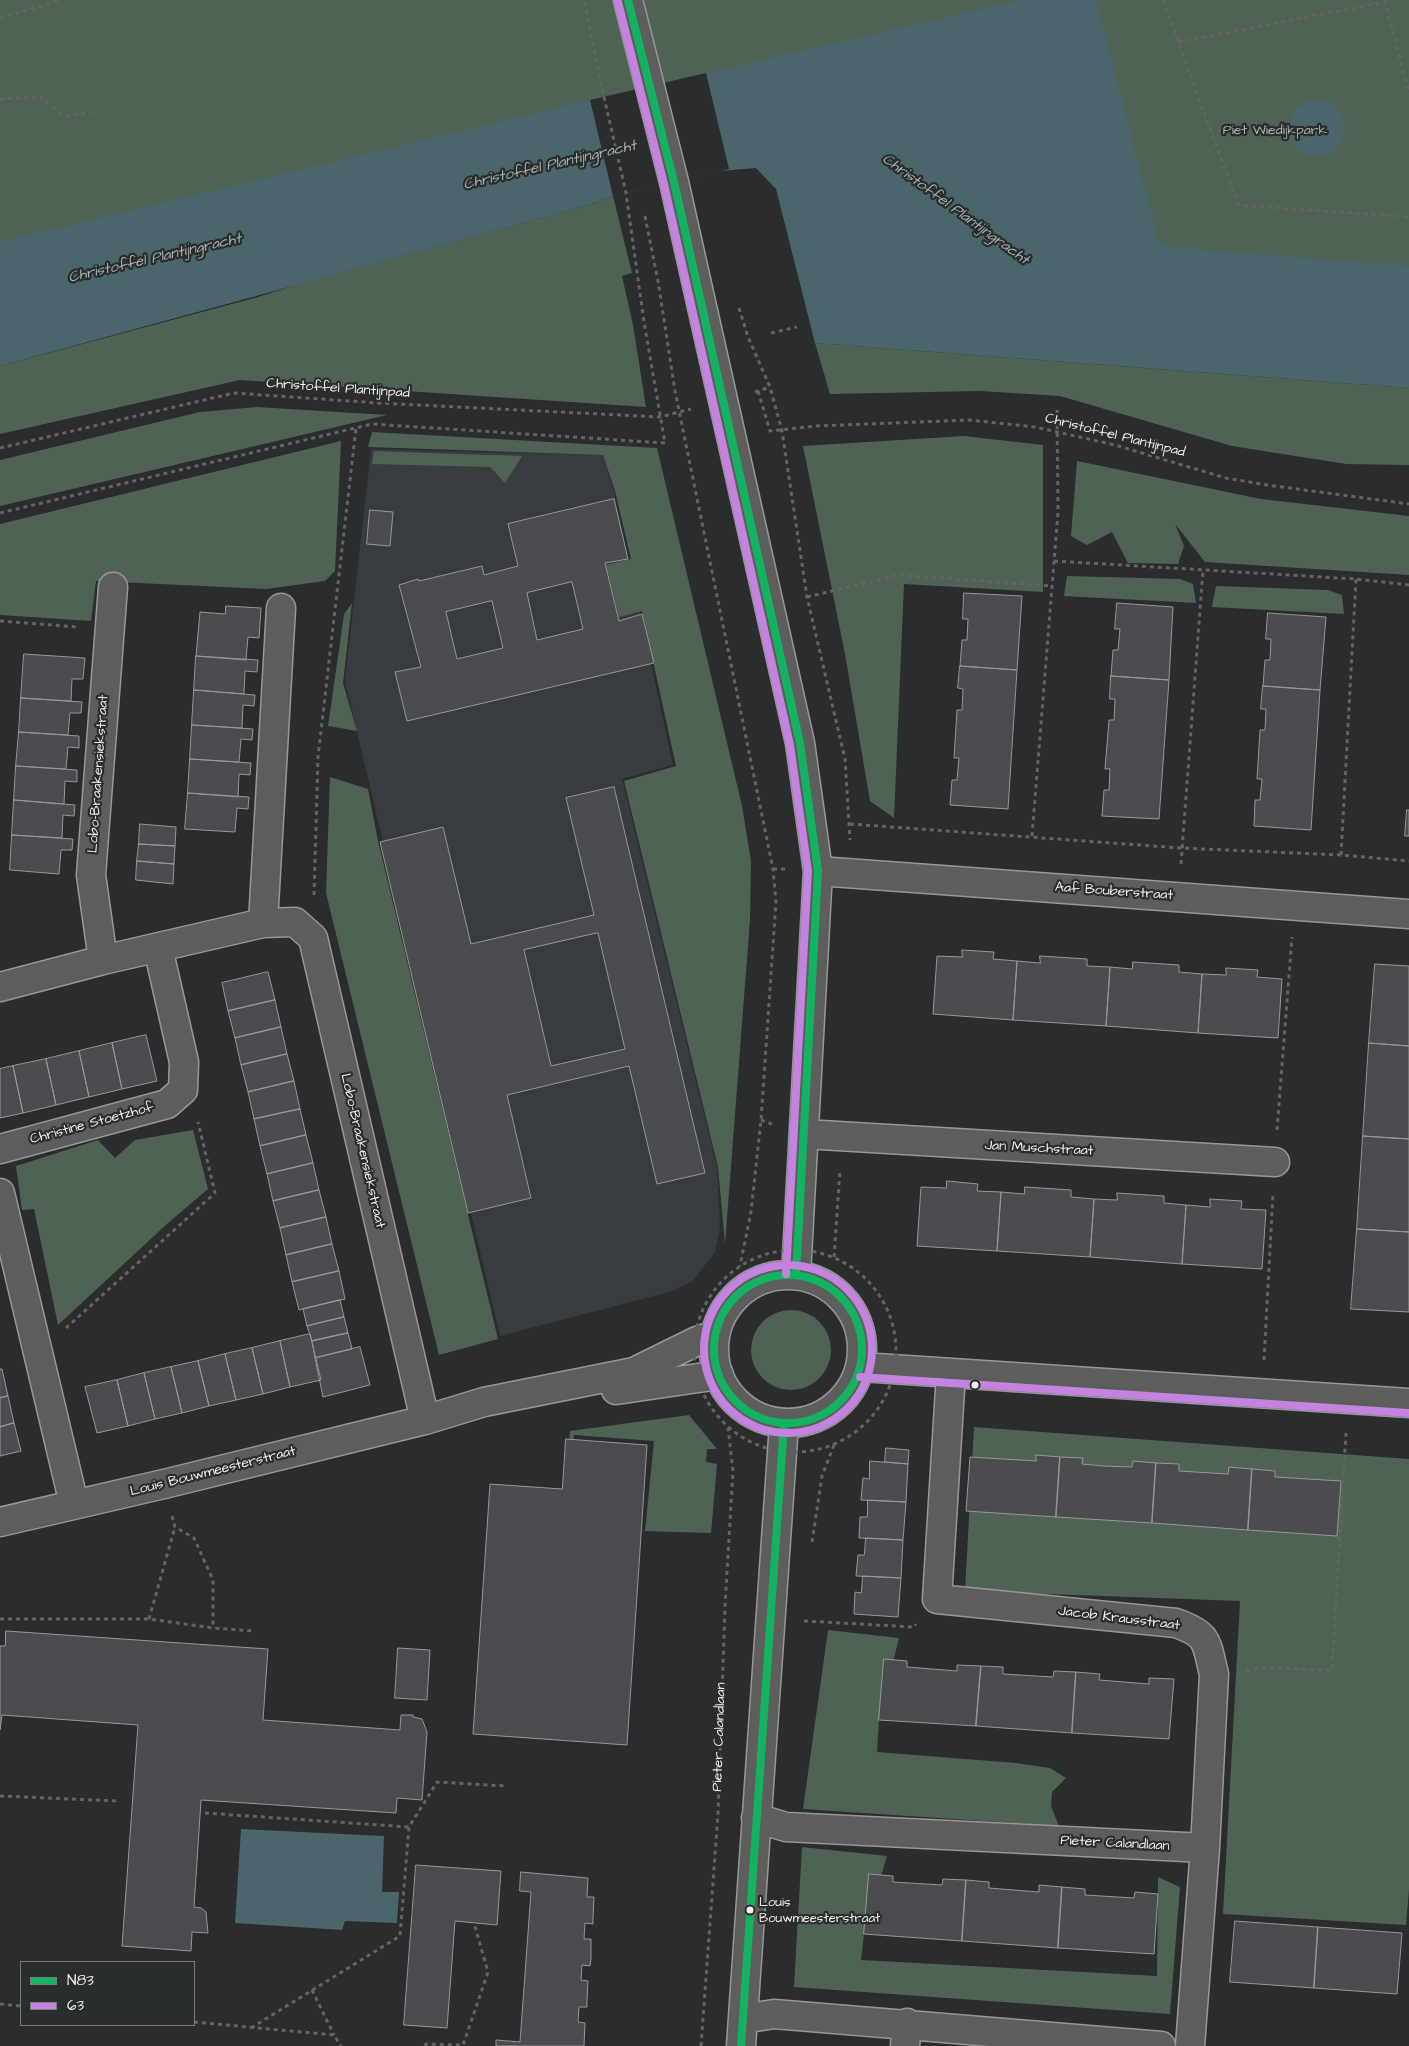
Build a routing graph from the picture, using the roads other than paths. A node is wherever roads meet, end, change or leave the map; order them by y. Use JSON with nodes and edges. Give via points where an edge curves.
{"nodes":[{"id":1,"x":628,"y":0,"type":"edge"},
{"id":2,"x":113,"y":587,"type":"dead end"},
{"id":3,"x":282,"y":608,"type":"dead end"},
{"id":4,"x":818,"y":871,"type":"junction"},
{"id":5,"x":1409,"y":914,"type":"edge"},
{"id":6,"x":263,"y":923,"type":"junction"},
{"id":7,"x":158,"y":948,"type":"junction"},
{"id":8,"x":103,"y":960,"type":"junction"},
{"id":9,"x":0,"y":987,"type":"edge"},
{"id":10,"x":804,"y":1134,"type":"junction"},
{"id":11,"x":0,"y":1149,"type":"edge"},
{"id":12,"x":1275,"y":1162,"type":"dead end"},
{"id":13,"x":0,"y":1193,"type":"edge"},
{"id":14,"x":796,"y":1275,"type":"junction"},
{"id":15,"x":706,"y":1338,"type":"junction"},
{"id":16,"x":861,"y":1367,"type":"junction"},
{"id":17,"x":951,"y":1374,"type":"junction"},
{"id":18,"x":708,"y":1376,"type":"junction"},
{"id":19,"x":1409,"y":1403,"type":"edge"},
{"id":20,"x":425,"y":1420,"type":"junction"},
{"id":21,"x":784,"y":1424,"type":"junction"},
{"id":22,"x":74,"y":1504,"type":"junction"},
{"id":23,"x":0,"y":1522,"type":"edge"},
{"id":24,"x":756,"y":1818,"type":"junction"},
{"id":25,"x":1205,"y":1848,"type":"junction"},
{"id":26,"x":743,"y":2019,"type":"junction"},
{"id":27,"x":906,"y":2035,"type":"edge"},
{"id":28,"x":741,"y":2046,"type":"edge"},
{"id":29,"x":1161,"y":2046,"type":"edge"},
{"id":30,"x":1190,"y":2046,"type":"edge"}],
"edges":[{"from":1,"to":4,"type":"street","via":[[674,182],[800,743]]},
{"from":2,"to":8,"type":"street","name":"Lobo-Braakensiekstraat","via":[[92,875]]},
{"from":3,"to":6,"type":"street"},
{"from":4,"to":5,"type":"street","name":"Aaf Bouberstraat"},
{"from":4,"to":10,"type":"street"},
{"from":6,"to":7,"type":"street"},
{"from":6,"to":20,"type":"street","name":"Lobo-Braakensiekstraat","via":[[295,922],[313,938]]},
{"from":7,"to":8,"type":"street"},
{"from":7,"to":11,"type":"street","name":"Christine Stoetzhof","via":[[184,1062],[183,1090],[167,1104]]},
{"from":8,"to":9,"type":"street"},
{"from":10,"to":12,"type":"street","name":"Jan Muschstraat"},
{"from":10,"to":14,"type":"street"},
{"from":13,"to":22,"type":"street"},
{"from":14,"to":15,"type":"street","via":[[769,1278],[744,1290]]},
{"from":14,"to":16,"type":"street","via":[[834,1291],[849,1306],[859,1326]]},
{"from":15,"to":18,"type":"street","via":[[714,1355]]},
{"from":15,"to":20,"type":"street","name":"Louis Bouwmeesterstraat","via":[[634,1372],[484,1402]]},
{"from":16,"to":17,"type":"street"},
{"from":16,"to":21,"type":"street","via":[[850,1390],[833,1409],[810,1421]]},
{"from":17,"to":19,"type":"street"},
{"from":17,"to":25,"type":"street","name":"Jacob Krausstraat","via":[[937,1599],[1176,1623],[1192,1628],[1205,1640],[1214,1678]]},
{"from":18,"to":20,"type":"street","name":"Louis Bouwmeesterstraat","via":[[481,1416]]},
{"from":18,"to":21,"type":"street","via":[[757,1417]]},
{"from":20,"to":22,"type":"street","name":"Louis Bouwmeesterstraat"},
{"from":21,"to":24,"type":"street"},
{"from":22,"to":23,"type":"street","name":"Louis Bouwmeesterstraat"},
{"from":24,"to":25,"type":"street","name":"Pieter Calandlaan","via":[[786,1827]]},
{"from":24,"to":26,"type":"street"},
{"from":25,"to":30,"type":"street","name":"Jacob Krausstraat"},
{"from":26,"to":27,"type":"street","via":[[774,2014]]},
{"from":26,"to":28,"type":"street"},
{"from":27,"to":29,"type":"street"}]}
